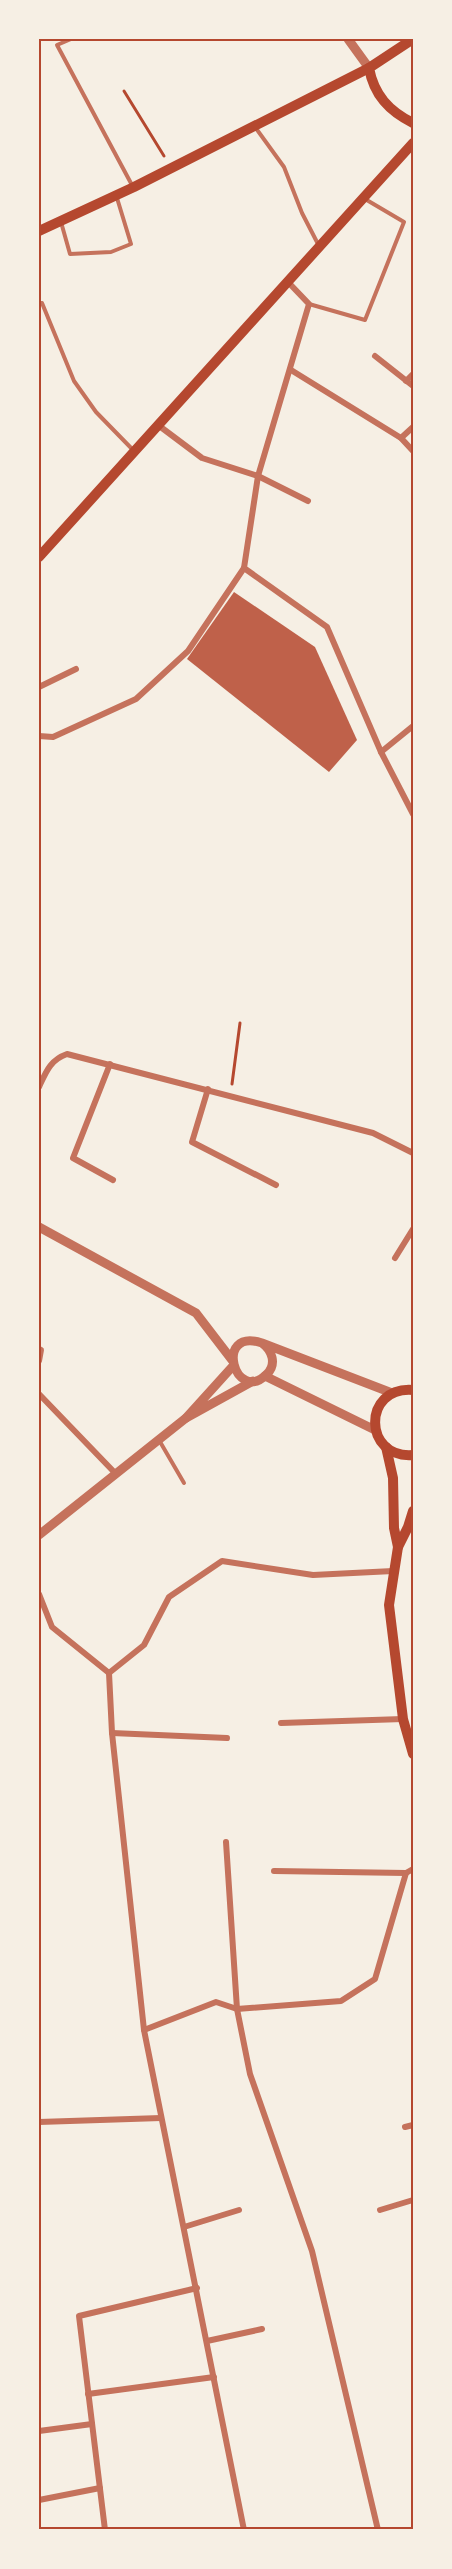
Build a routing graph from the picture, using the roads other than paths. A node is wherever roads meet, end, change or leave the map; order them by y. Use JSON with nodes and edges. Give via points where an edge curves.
{"nodes":[{"id":1,"x":70,"y":39,"type":"edge"},
{"id":2,"x":348,"y":39,"type":"edge"},
{"id":3,"x":413,"y":39,"type":"edge"},
{"id":4,"x":369,"y":68,"type":"junction"},
{"id":5,"x":413,"y":123,"type":"edge"},
{"id":6,"x":255,"y":127,"type":"junction"},
{"id":7,"x":411,"y":147,"type":"edge"},
{"id":8,"x":134,"y":187,"type":"junction"},
{"id":9,"x":116,"y":195,"type":"junction"},
{"id":10,"x":363,"y":198,"type":"junction"},
{"id":11,"x":61,"y":222,"type":"junction"},
{"id":12,"x":39,"y":231,"type":"edge"},
{"id":13,"x":320,"y":247,"type":"junction"},
{"id":14,"x":288,"y":282,"type":"junction"},
{"id":15,"x":39,"y":304,"type":"edge"},
{"id":16,"x":309,"y":304,"type":"junction"},
{"id":17,"x":375,"y":356,"type":"dead end"},
{"id":18,"x":291,"y":370,"type":"junction"},
{"id":19,"x":413,"y":374,"type":"edge"},
{"id":20,"x":406,"y":381,"type":"junction"},
{"id":21,"x":413,"y":386,"type":"edge"},
{"id":22,"x":158,"y":425,"type":"junction"},
{"id":23,"x":413,"y":427,"type":"edge"},
{"id":24,"x":401,"y":438,"type":"junction"},
{"id":25,"x":413,"y":451,"type":"edge"},
{"id":26,"x":134,"y":452,"type":"junction"},
{"id":27,"x":258,"y":476,"type":"junction"},
{"id":28,"x":308,"y":501,"type":"dead end"},
{"id":29,"x":39,"y":557,"type":"edge"},
{"id":30,"x":244,"y":568,"type":"junction"},
{"id":31,"x":76,"y":669,"type":"dead end"},
{"id":32,"x":39,"y":687,"type":"edge"},
{"id":33,"x":413,"y":726,"type":"edge"},
{"id":34,"x":39,"y":736,"type":"edge"},
{"id":35,"x":381,"y":752,"type":"junction"},
{"id":36,"x":413,"y":814,"type":"edge"},
{"id":37,"x":110,"y":1064,"type":"junction"},
{"id":38,"x":39,"y":1087,"type":"edge"},
{"id":39,"x":208,"y":1089,"type":"junction"},
{"id":40,"x":413,"y":1153,"type":"edge"},
{"id":41,"x":113,"y":1180,"type":"dead end"},
{"id":42,"x":276,"y":1185,"type":"dead end"},
{"id":43,"x":39,"y":1227,"type":"edge"},
{"id":44,"x":413,"y":1229,"type":"edge"},
{"id":45,"x":395,"y":1258,"type":"dead end"},
{"id":46,"x":262,"y":1343,"type":"junction"},
{"id":47,"x":39,"y":1349,"type":"edge"},
{"id":48,"x":39,"y":1361,"type":"edge"},
{"id":49,"x":232,"y":1363,"type":"junction"},
{"id":50,"x":265,"y":1376,"type":"junction"},
{"id":51,"x":253,"y":1381,"type":"junction"},
{"id":52,"x":413,"y":1390,"type":"edge"},
{"id":53,"x":392,"y":1393,"type":"junction"},
{"id":54,"x":39,"y":1394,"type":"edge"},
{"id":55,"x":186,"y":1418,"type":"junction"},
{"id":56,"x":375,"y":1430,"type":"junction"},
{"id":57,"x":159,"y":1440,"type":"junction"},
{"id":58,"x":386,"y":1447,"type":"junction"},
{"id":59,"x":413,"y":1455,"type":"edge"},
{"id":60,"x":116,"y":1474,"type":"junction"},
{"id":61,"x":184,"y":1483,"type":"dead end"},
{"id":62,"x":413,"y":1511,"type":"edge"},
{"id":63,"x":39,"y":1535,"type":"edge"},
{"id":64,"x":398,"y":1547,"type":"junction"},
{"id":65,"x":393,"y":1571,"type":"junction"},
{"id":66,"x":39,"y":1594,"type":"edge"},
{"id":67,"x":109,"y":1673,"type":"junction"},
{"id":68,"x":403,"y":1719,"type":"junction"},
{"id":69,"x":280,"y":1723,"type":"dead end"},
{"id":70,"x":112,"y":1733,"type":"junction"},
{"id":71,"x":227,"y":1738,"type":"dead end"},
{"id":72,"x":413,"y":1754,"type":"edge"},
{"id":73,"x":226,"y":1842,"type":"dead end"},
{"id":74,"x":413,"y":1869,"type":"edge"},
{"id":75,"x":274,"y":1871,"type":"dead end"},
{"id":76,"x":406,"y":1873,"type":"junction"},
{"id":77,"x":237,"y":2009,"type":"junction"},
{"id":78,"x":144,"y":2030,"type":"junction"},
{"id":79,"x":161,"y":2118,"type":"junction"},
{"id":80,"x":39,"y":2122,"type":"edge"},
{"id":81,"x":413,"y":2125,"type":"edge"},
{"id":82,"x":405,"y":2127,"type":"dead end"},
{"id":83,"x":413,"y":2200,"type":"edge"},
{"id":84,"x":239,"y":2210,"type":"dead end"},
{"id":85,"x":380,"y":2210,"type":"dead end"},
{"id":86,"x":184,"y":2227,"type":"junction"},
{"id":87,"x":197,"y":2288,"type":"junction"},
{"id":88,"x":262,"y":2329,"type":"dead end"},
{"id":89,"x":207,"y":2341,"type":"junction"},
{"id":90,"x":214,"y":2377,"type":"junction"},
{"id":91,"x":88,"y":2394,"type":"junction"},
{"id":92,"x":92,"y":2424,"type":"junction"},
{"id":93,"x":39,"y":2431,"type":"edge"},
{"id":94,"x":100,"y":2488,"type":"junction"},
{"id":95,"x":39,"y":2500,"type":"edge"},
{"id":96,"x":105,"y":2530,"type":"edge"},
{"id":97,"x":244,"y":2530,"type":"edge"},
{"id":98,"x":378,"y":2530,"type":"edge"}],
"edges":[{"from":1,"to":8,"type":"lane","via":[[57,45]]},
{"from":2,"to":4,"type":"street"},
{"from":3,"to":4,"type":"main road"},
{"from":4,"to":5,"type":"main road","via":[[371,81],[383,102]]},
{"from":4,"to":6,"type":"main road"},
{"from":6,"to":8,"type":"main road"},
{"from":6,"to":13,"type":"lane","via":[[284,167]]},
{"from":7,"to":10,"type":"main road"},
{"from":8,"to":9,"type":"main road"},
{"from":9,"to":11,"type":"main road"},
{"from":9,"to":11,"type":"lane","via":[[131,244],[111,252],[70,254]]},
{"from":10,"to":13,"type":"main road"},
{"from":10,"to":16,"type":"lane","via":[[404,222],[365,320]]},
{"from":11,"to":12,"type":"main road"},
{"from":13,"to":14,"type":"main road"},
{"from":14,"to":16,"type":"street"},
{"from":14,"to":22,"type":"main road"},
{"from":15,"to":26,"type":"lane","via":[[42,303],[74,381],[96,412]]},
{"from":16,"to":18,"type":"street"},
{"from":17,"to":20,"type":"street"},
{"from":18,"to":24,"type":"street"},
{"from":18,"to":27,"type":"street"},
{"from":19,"to":20,"type":"street"},
{"from":20,"to":21,"type":"street"},
{"from":22,"to":26,"type":"main road"},
{"from":22,"to":27,"type":"street","via":[[202,458]]},
{"from":23,"to":24,"type":"street"},
{"from":24,"to":25,"type":"street"},
{"from":26,"to":29,"type":"main road"},
{"from":27,"to":28,"type":"street"},
{"from":27,"to":30,"type":"street"},
{"from":30,"to":34,"type":"street","via":[[188,651],[136,699],[53,737]]},
{"from":30,"to":35,"type":"street","via":[[327,627]]},
{"from":31,"to":32,"type":"street"},
{"from":33,"to":35,"type":"street"},
{"from":35,"to":36,"type":"street"},
{"from":37,"to":38,"type":"street","via":[[67,1054],[49,1066]]},
{"from":37,"to":39,"type":"street"},
{"from":37,"to":41,"type":"street","via":[[73,1158]]},
{"from":39,"to":40,"type":"street","via":[[372,1133]]},
{"from":39,"to":42,"type":"street","via":[[192,1142]]},
{"from":43,"to":49,"type":"street","via":[[196,1313]]},
{"from":44,"to":45,"type":"street"},
{"from":46,"to":49,"type":"street","via":[[242,1343],[233,1353]]},
{"from":46,"to":50,"type":"street","via":[[273,1359]]},
{"from":46,"to":53,"type":"street"},
{"from":47,"to":48,"type":"street"},
{"from":49,"to":51,"type":"street","via":[[240,1377]]},
{"from":49,"to":55,"type":"street"},
{"from":50,"to":51,"type":"street"},
{"from":50,"to":56,"type":"street"},
{"from":51,"to":55,"type":"street"},
{"from":52,"to":53,"type":"main road"},
{"from":53,"to":56,"type":"main road","via":[[379,1405]]},
{"from":54,"to":60,"type":"street"},
{"from":55,"to":57,"type":"street"},
{"from":56,"to":58,"type":"main road"},
{"from":57,"to":60,"type":"street"},
{"from":57,"to":61,"type":"lane"},
{"from":58,"to":59,"type":"main road","via":[[395,1453]]},
{"from":58,"to":64,"type":"main road","via":[[393,1478]]},
{"from":60,"to":63,"type":"street"},
{"from":62,"to":64,"type":"main road"},
{"from":64,"to":65,"type":"main road"},
{"from":65,"to":67,"type":"street","via":[[313,1575],[222,1561],[170,1597],[144,1645]]},
{"from":65,"to":68,"type":"main road","via":[[389,1605]]},
{"from":66,"to":67,"type":"street","via":[[52,1627]]},
{"from":67,"to":70,"type":"street"},
{"from":68,"to":69,"type":"street"},
{"from":68,"to":72,"type":"main road"},
{"from":70,"to":71,"type":"street"},
{"from":70,"to":78,"type":"street"},
{"from":73,"to":77,"type":"street"},
{"from":74,"to":76,"type":"street"},
{"from":75,"to":76,"type":"street"},
{"from":76,"to":77,"type":"street","via":[[375,1979],[341,2001]]},
{"from":77,"to":78,"type":"street","via":[[216,2002]]},
{"from":77,"to":98,"type":"street","via":[[249,2074],[312,2251]]},
{"from":78,"to":79,"type":"street"},
{"from":79,"to":80,"type":"street"},
{"from":79,"to":86,"type":"street"},
{"from":81,"to":82,"type":"street"},
{"from":83,"to":85,"type":"street"},
{"from":84,"to":86,"type":"street"},
{"from":86,"to":87,"type":"street"},
{"from":87,"to":89,"type":"street"},
{"from":87,"to":91,"type":"street","via":[[79,2316]]},
{"from":88,"to":89,"type":"street"},
{"from":89,"to":90,"type":"street"},
{"from":90,"to":91,"type":"street"},
{"from":90,"to":97,"type":"street"},
{"from":91,"to":92,"type":"street"},
{"from":92,"to":93,"type":"street"},
{"from":92,"to":94,"type":"street"},
{"from":94,"to":95,"type":"street"},
{"from":94,"to":96,"type":"street"}]}
